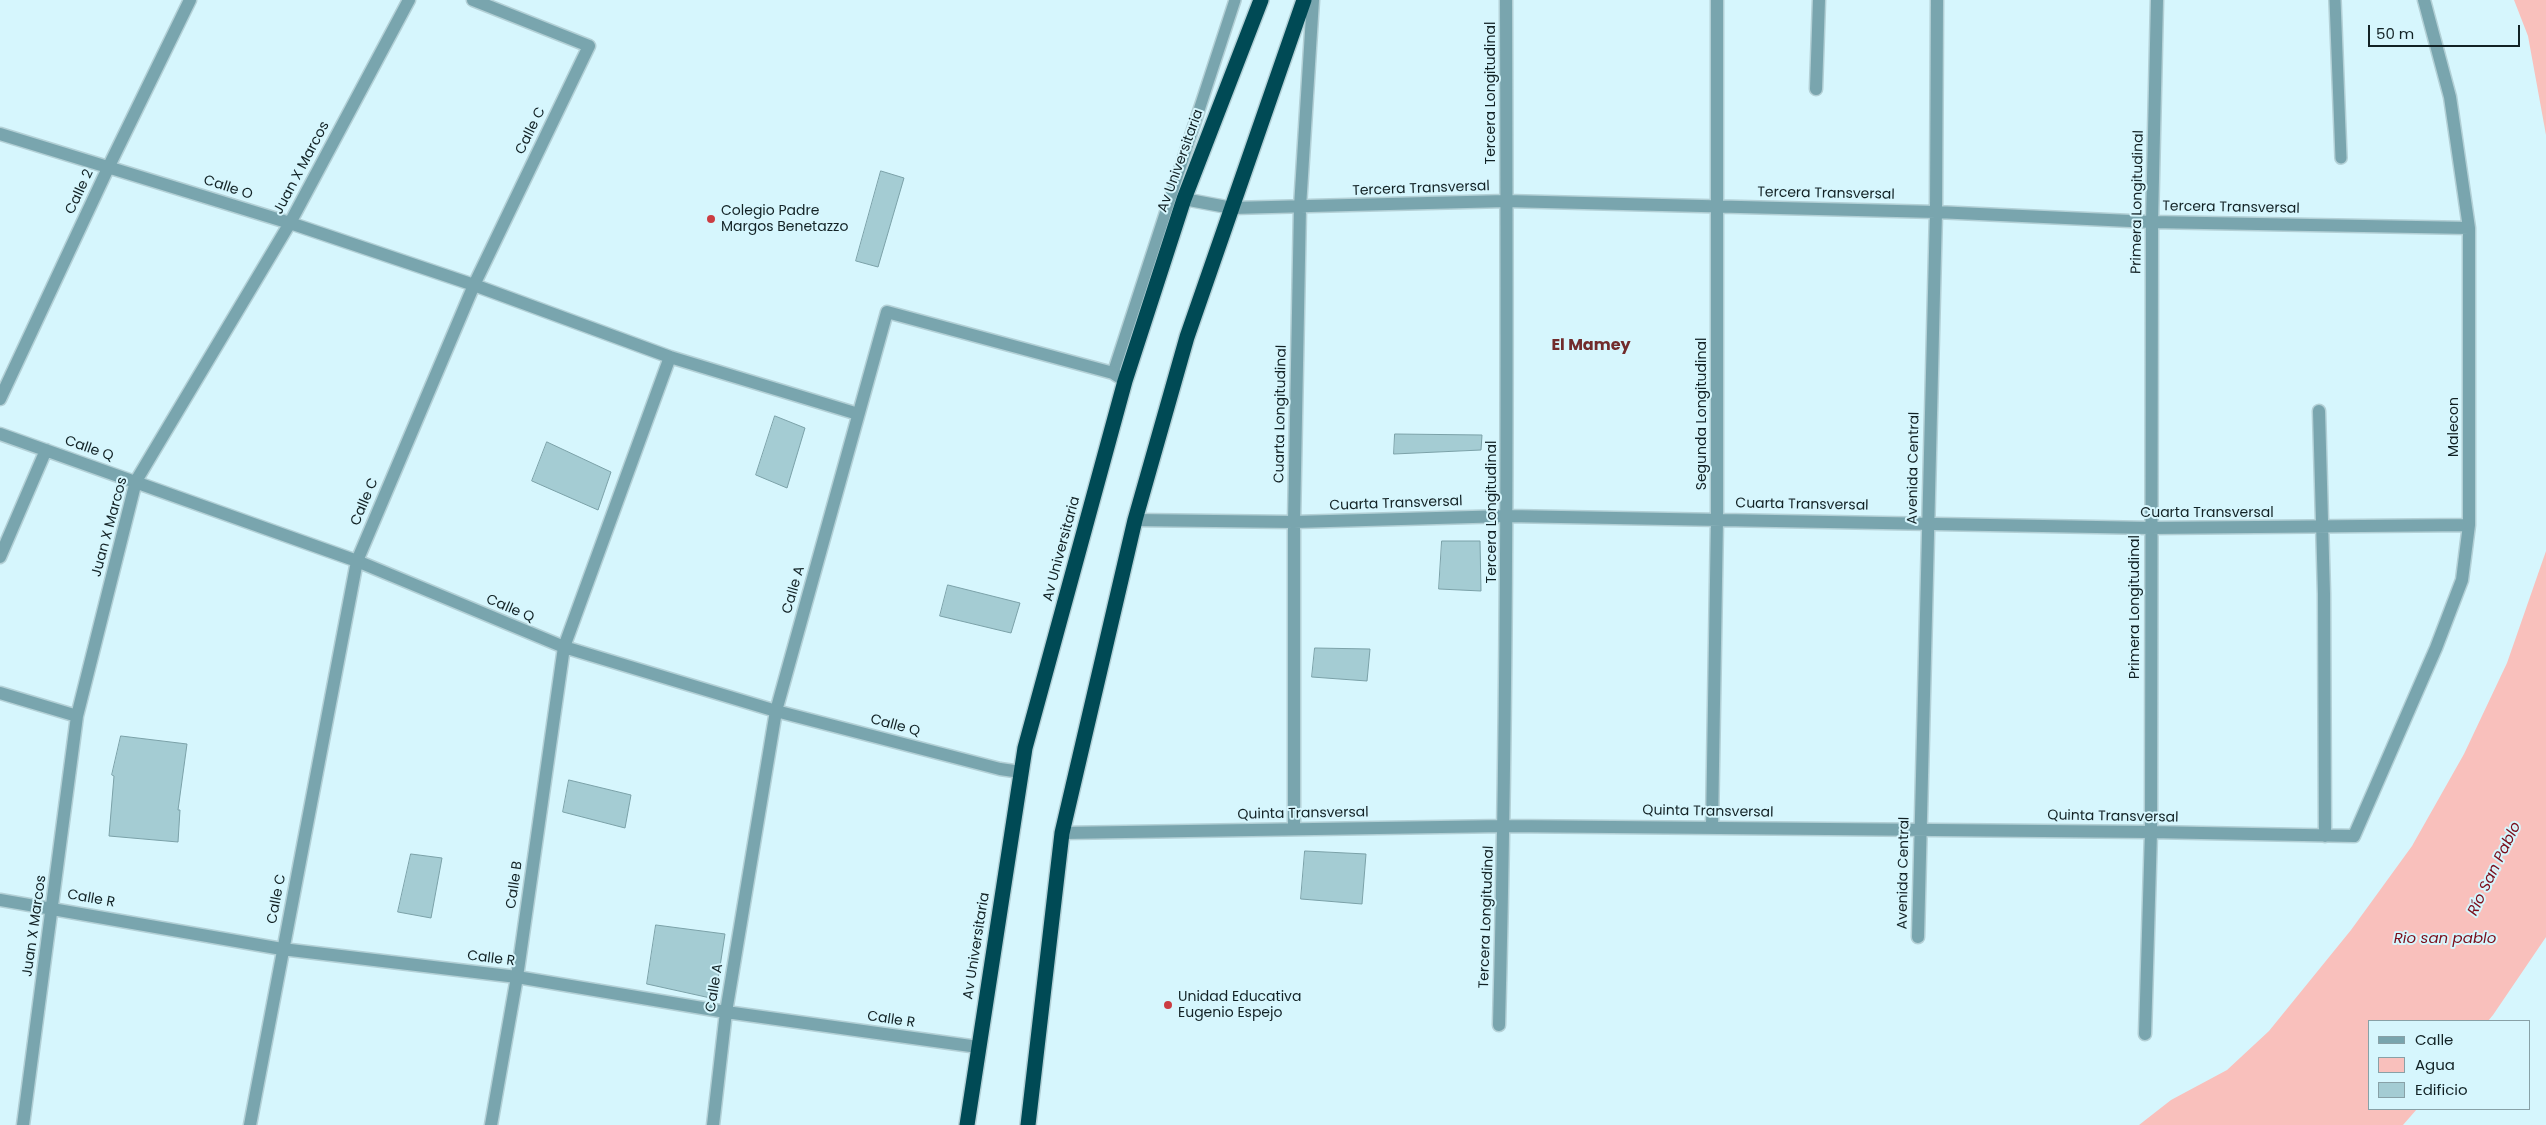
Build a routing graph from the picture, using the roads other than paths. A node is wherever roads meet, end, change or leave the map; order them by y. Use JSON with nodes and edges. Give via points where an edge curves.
{"nodes":[{"id":1,"x":190,"y":0,"type":"edge"},
{"id":2,"x":409,"y":0,"type":"edge"},
{"id":3,"x":473,"y":0,"type":"edge"},
{"id":4,"x":1235,"y":0,"type":"edge"},
{"id":5,"x":1261,"y":0,"type":"edge"},
{"id":6,"x":1304,"y":0,"type":"edge"},
{"id":7,"x":1313,"y":0,"type":"edge"},
{"id":8,"x":1506,"y":0,"type":"edge"},
{"id":9,"x":1717,"y":0,"type":"edge"},
{"id":10,"x":1819,"y":0,"type":"edge"},
{"id":11,"x":1937,"y":0,"type":"edge"},
{"id":12,"x":2157,"y":0,"type":"edge"},
{"id":13,"x":2335,"y":0,"type":"edge"},
{"id":14,"x":2424,"y":0,"type":"edge"},
{"id":15,"x":1816,"y":89,"type":"dead end"},
{"id":16,"x":0,"y":134,"type":"edge"},
{"id":17,"x":2342,"y":158,"type":"dead end"},
{"id":18,"x":109,"y":166,"type":"junction"},
{"id":19,"x":1184,"y":199,"type":"junction"},
{"id":20,"x":1506,"y":201,"type":"junction"},
{"id":21,"x":1716,"y":207,"type":"junction"},
{"id":22,"x":1232,"y":208,"type":"junction"},
{"id":23,"x":1300,"y":208,"type":"junction"},
{"id":24,"x":1936,"y":212,"type":"junction"},
{"id":25,"x":2152,"y":222,"type":"junction"},
{"id":26,"x":290,"y":223,"type":"junction"},
{"id":27,"x":2469,"y":228,"type":"junction"},
{"id":28,"x":474,"y":285,"type":"junction"},
{"id":29,"x":670,"y":357,"type":"junction"},
{"id":30,"x":1119,"y":377,"type":"junction"},
{"id":31,"x":0,"y":399,"type":"edge"},
{"id":32,"x":2319,"y":411,"type":"dead end"},
{"id":33,"x":858,"y":414,"type":"junction"},
{"id":34,"x":0,"y":434,"type":"edge"},
{"id":35,"x":46,"y":450,"type":"junction"},
{"id":36,"x":136,"y":481,"type":"junction"},
{"id":37,"x":1508,"y":516,"type":"junction"},
{"id":38,"x":1717,"y":519,"type":"junction"},
{"id":39,"x":1135,"y":520,"type":"junction"},
{"id":40,"x":1294,"y":522,"type":"junction"},
{"id":41,"x":1928,"y":523,"type":"junction"},
{"id":42,"x":2469,"y":525,"type":"junction"},
{"id":43,"x":2323,"y":527,"type":"junction"},
{"id":44,"x":2150,"y":528,"type":"junction"},
{"id":45,"x":0,"y":557,"type":"edge"},
{"id":46,"x":357,"y":561,"type":"junction"},
{"id":47,"x":564,"y":648,"type":"junction"},
{"id":48,"x":0,"y":693,"type":"edge"},
{"id":49,"x":776,"y":711,"type":"junction"},
{"id":50,"x":77,"y":716,"type":"junction"},
{"id":51,"x":1021,"y":772,"type":"junction"},
{"id":52,"x":1504,"y":826,"type":"junction"},
{"id":53,"x":1712,"y":827,"type":"junction"},
{"id":54,"x":1294,"y":829,"type":"junction"},
{"id":55,"x":1919,"y":831,"type":"junction"},
{"id":56,"x":2151,"y":832,"type":"junction"},
{"id":57,"x":1062,"y":833,"type":"junction"},
{"id":58,"x":2325,"y":836,"type":"junction"},
{"id":59,"x":2354,"y":836,"type":"joint"},
{"id":60,"x":0,"y":900,"type":"edge"},
{"id":61,"x":52,"y":907,"type":"junction"},
{"id":62,"x":1918,"y":937,"type":"dead end"},
{"id":63,"x":282,"y":949,"type":"junction"},
{"id":64,"x":517,"y":977,"type":"junction"},
{"id":65,"x":726,"y":1012,"type":"junction"},
{"id":66,"x":1499,"y":1025,"type":"dead end"},
{"id":67,"x":2145,"y":1034,"type":"dead end"},
{"id":68,"x":978,"y":1047,"type":"junction"},
{"id":69,"x":23,"y":1125,"type":"edge"},
{"id":70,"x":250,"y":1125,"type":"edge"},
{"id":71,"x":491,"y":1125,"type":"edge"},
{"id":72,"x":713,"y":1125,"type":"edge"},
{"id":73,"x":967,"y":1125,"type":"edge"},
{"id":74,"x":1028,"y":1125,"type":"edge"}],
"edges":[{"from":1,"to":18,"type":"street","name":"Calle 2"},
{"from":2,"to":26,"type":"street","name":"Juan X Marcos"},
{"from":3,"to":28,"type":"street","name":"Calle C","via":[[589,46]]},
{"from":4,"to":30,"type":"lane"},
{"from":5,"to":19,"type":"highway","name":"Av Universitaria"},
{"from":6,"to":22,"type":"highway"},
{"from":7,"to":23,"type":"street","name":"Cuarta Longitudinal"},
{"from":8,"to":20,"type":"street","name":"Tercera Longitudinal"},
{"from":9,"to":21,"type":"street","name":"Segunda Longitudinal"},
{"from":10,"to":15,"type":"street"},
{"from":11,"to":24,"type":"street","name":"Avenida Central"},
{"from":12,"to":25,"type":"street","name":"Primera Longitudinal"},
{"from":13,"to":17,"type":"lane"},
{"from":14,"to":27,"type":"street","name":"Malecon","via":[[2450,97]]},
{"from":16,"to":18,"type":"street","name":"Calle O"},
{"from":18,"to":26,"type":"street","name":"Calle O"},
{"from":18,"to":31,"type":"street","name":"Calle 2"},
{"from":19,"to":22,"type":"street","name":"Tercera Transversal"},
{"from":19,"to":30,"type":"highway","name":"Av Universitaria"},
{"from":20,"to":21,"type":"street","name":"Tercera Transversal"},
{"from":20,"to":23,"type":"street","name":"Tercera Transversal"},
{"from":20,"to":37,"type":"street","name":"Tercera Longitudinal"},
{"from":21,"to":24,"type":"street","name":"Tercera Transversal"},
{"from":21,"to":38,"type":"street","name":"Segunda Longitudinal"},
{"from":22,"to":23,"type":"street","name":"Tercera Transversal"},
{"from":22,"to":39,"type":"highway","via":[[1187,337]]},
{"from":23,"to":40,"type":"street","name":"Cuarta Longitudinal"},
{"from":24,"to":25,"type":"street","name":"Tercera Transversal"},
{"from":24,"to":41,"type":"street","name":"Avenida Central"},
{"from":25,"to":27,"type":"street","name":"Tercera Transversal"},
{"from":25,"to":44,"type":"street","name":"Primera Longitudinal"},
{"from":26,"to":28,"type":"street","name":"Calle O"},
{"from":26,"to":36,"type":"street","name":"Juan X Marcos"},
{"from":27,"to":42,"type":"street","name":"Malecon"},
{"from":28,"to":29,"type":"street","name":"Calle O"},
{"from":28,"to":46,"type":"street","name":"Calle C"},
{"from":29,"to":33,"type":"street","name":"Calle O"},
{"from":29,"to":47,"type":"street","name":"Calle B"},
{"from":30,"to":33,"type":"street","name":"Calle A","via":[[887,312]]},
{"from":30,"to":51,"type":"highway","name":"Av Universitaria"},
{"from":32,"to":43,"type":"street"},
{"from":33,"to":49,"type":"street","name":"Calle A"},
{"from":34,"to":35,"type":"street","name":"Calle Q"},
{"from":35,"to":36,"type":"street","name":"Calle Q"},
{"from":35,"to":45,"type":"street"},
{"from":36,"to":46,"type":"street","name":"Calle Q"},
{"from":36,"to":50,"type":"street","name":"Juan X Marcos"},
{"from":37,"to":38,"type":"street","name":"Cuarta Transversal"},
{"from":37,"to":40,"type":"street","name":"Cuarta Transversal"},
{"from":37,"to":52,"type":"street","name":"Tercera Longitudinal"},
{"from":38,"to":41,"type":"street","name":"Cuarta Transversal"},
{"from":38,"to":53,"type":"street","name":"Segunda Longitudinal"},
{"from":39,"to":40,"type":"street","name":"Cuarta Transversal"},
{"from":39,"to":57,"type":"highway"},
{"from":40,"to":54,"type":"street","name":"Cuarta Longitudinal"},
{"from":41,"to":44,"type":"street","name":"Cuarta Transversal"},
{"from":41,"to":55,"type":"street","name":"Avenida Central"},
{"from":42,"to":43,"type":"street","name":"Cuarta Transversal"},
{"from":42,"to":59,"type":"street","name":"Malecon","via":[[2462,580]]},
{"from":43,"to":44,"type":"street","name":"Cuarta Transversal"},
{"from":43,"to":58,"type":"street"},
{"from":44,"to":56,"type":"street","name":"Primera Longitudinal"},
{"from":46,"to":47,"type":"street","name":"Calle Q"},
{"from":46,"to":63,"type":"street","name":"Calle C"},
{"from":47,"to":49,"type":"street","name":"Calle Q"},
{"from":47,"to":64,"type":"street","name":"Calle B"},
{"from":48,"to":50,"type":"street"},
{"from":49,"to":51,"type":"street","name":"Calle Q"},
{"from":49,"to":65,"type":"street","name":"Calle A"},
{"from":50,"to":61,"type":"street","name":"Juan X Marcos"},
{"from":51,"to":68,"type":"highway","name":"Av Universitaria"},
{"from":52,"to":53,"type":"street","name":"Quinta Transversal"},
{"from":52,"to":54,"type":"street","name":"Quinta Transversal"},
{"from":52,"to":66,"type":"street","name":"Tercera Longitudinal"},
{"from":53,"to":55,"type":"street","name":"Quinta Transversal"},
{"from":54,"to":57,"type":"street","name":"Quinta Transversal"},
{"from":55,"to":56,"type":"street","name":"Quinta Transversal"},
{"from":55,"to":62,"type":"street","name":"Avenida Central"},
{"from":56,"to":58,"type":"street","name":"Quinta Transversal"},
{"from":56,"to":67,"type":"street","name":"Primera Longitudinal"},
{"from":57,"to":74,"type":"highway"},
{"from":58,"to":59,"type":"street","name":"Quinta Transversal"},
{"from":60,"to":61,"type":"street","name":"Calle R"},
{"from":61,"to":63,"type":"street","name":"Calle R"},
{"from":61,"to":69,"type":"street","name":"Juan X Marcos"},
{"from":63,"to":64,"type":"street","name":"Calle R"},
{"from":63,"to":70,"type":"street","name":"Calle C"},
{"from":64,"to":65,"type":"street","name":"Calle R"},
{"from":64,"to":71,"type":"street","name":"Calle B"},
{"from":65,"to":68,"type":"street","name":"Calle R"},
{"from":65,"to":72,"type":"street","name":"Calle A"},
{"from":68,"to":73,"type":"highway","name":"Av Universitaria"}]}
